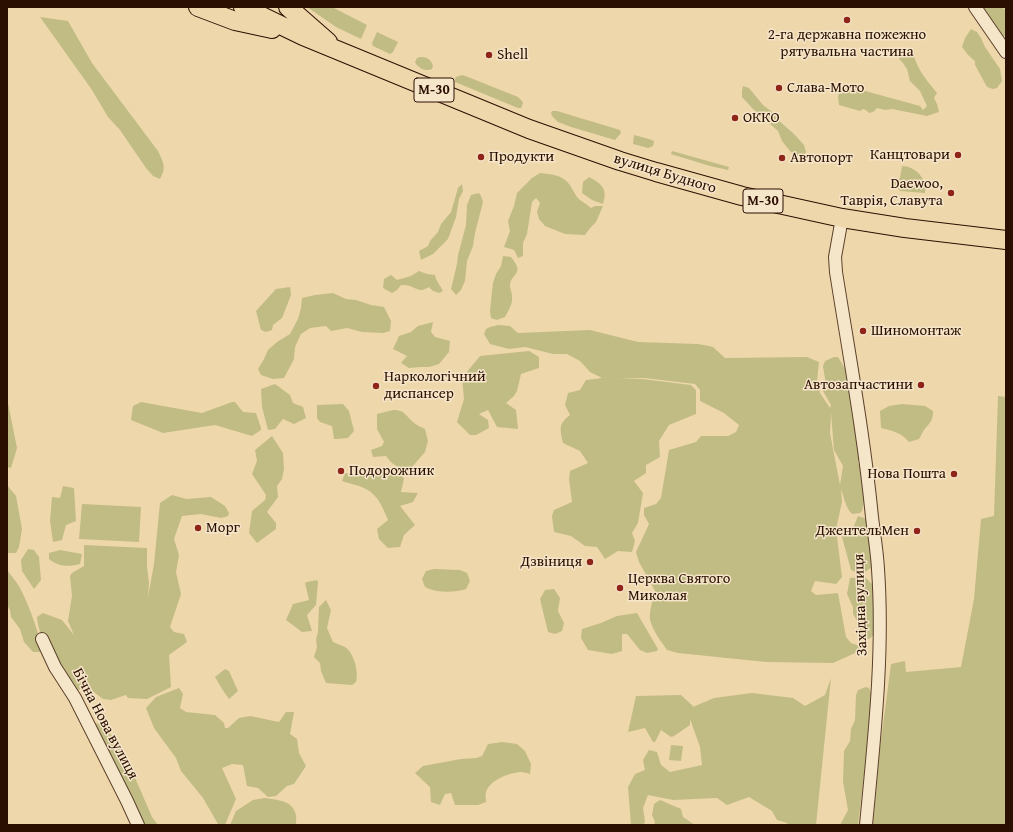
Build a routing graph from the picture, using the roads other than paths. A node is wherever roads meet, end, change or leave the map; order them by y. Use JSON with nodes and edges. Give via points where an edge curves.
{"nodes":[{"id":1,"x":198,"y":7,"type":"edge"},
{"id":2,"x":243,"y":7,"type":"edge"},
{"id":3,"x":288,"y":7,"type":"edge"},
{"id":4,"x":975,"y":7,"type":"edge"},
{"id":5,"x":303,"y":36,"type":"junction"},
{"id":6,"x":339,"y":51,"type":"junction"},
{"id":7,"x":1006,"y":52,"type":"edge"},
{"id":8,"x":842,"y":218,"type":"junction"},
{"id":9,"x":1006,"y":240,"type":"edge"},
{"id":10,"x":42,"y":639,"type":"dead end"},
{"id":11,"x":138,"y":825,"type":"edge"},
{"id":12,"x":866,"y":825,"type":"edge"}],
"edges":[{"from":1,"to":5,"type":"highway","number":"М-30","via":[[235,21]]},
{"from":2,"to":5,"type":"highway","number":"М-30"},
{"from":3,"to":6,"type":"highway"},
{"from":4,"to":7,"type":"street"},
{"from":5,"to":6,"type":"highway","number":"М-30"},
{"from":6,"to":8,"type":"highway","name":"вулиця Будного","number":"М-30","via":[[528,129],[620,161],[742,196]]},
{"from":8,"to":9,"type":"highway","name":"вулиця Будного","number":"М-30"},
{"from":8,"to":12,"type":"street","name":"Західна вулиця","via":[[835,257],[836,272],[865,458],[878,568],[879,668]]},
{"from":10,"to":11,"type":"street","name":"Бічна Нова вулиця","via":[[55,667],[88,723]]}]}
